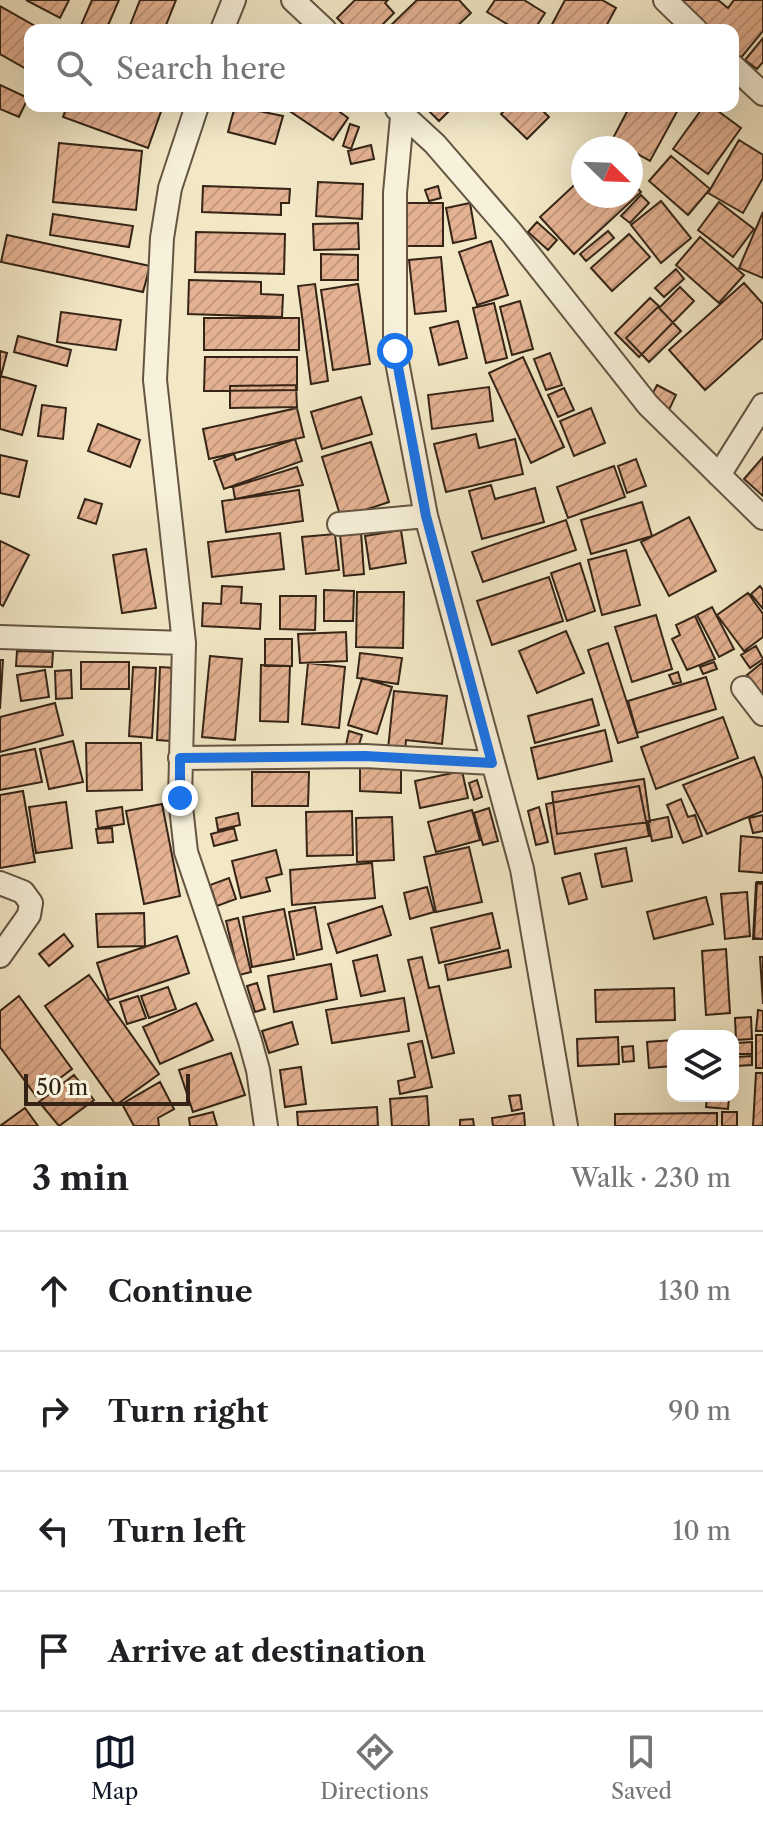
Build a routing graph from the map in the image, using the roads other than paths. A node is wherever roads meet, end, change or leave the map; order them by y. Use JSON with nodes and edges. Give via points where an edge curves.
{"nodes":[{"id":1,"x":234,"y":0,"type":"edge"},
{"id":2,"x":293,"y":0,"type":"edge"},
{"id":3,"x":665,"y":0,"type":"edge"},
{"id":4,"x":224,"y":24,"type":"edge"},
{"id":5,"x":319,"y":24,"type":"edge"},
{"id":6,"x":690,"y":24,"type":"edge"},
{"id":7,"x":739,"y":72,"type":"edge"},
{"id":8,"x":763,"y":94,"type":"edge"},
{"id":9,"x":195,"y":112,"type":"edge"},
{"id":10,"x":399,"y":112,"type":"edge"},
{"id":11,"x":400,"y":112,"type":"edge"},
{"id":12,"x":763,"y":405,"type":"edge"},
{"id":13,"x":719,"y":475,"type":"junction"},
{"id":14,"x":426,"y":516,"type":"junction"},
{"id":15,"x":763,"y":518,"type":"edge"},
{"id":16,"x":339,"y":524,"type":"dead end"},
{"id":17,"x":0,"y":637,"type":"edge"},
{"id":18,"x":184,"y":643,"type":"junction"},
{"id":19,"x":743,"y":688,"type":"dead end"},
{"id":20,"x":763,"y":714,"type":"edge"},
{"id":21,"x":180,"y":758,"type":"junction"},
{"id":22,"x":492,"y":763,"type":"junction"},
{"id":23,"x":0,"y":883,"type":"edge"},
{"id":24,"x":0,"y":956,"type":"edge"},
{"id":25,"x":266,"y":1126,"type":"edge"},
{"id":26,"x":566,"y":1126,"type":"edge"}],
"edges":[{"from":1,"to":4,"type":"street"},
{"from":2,"to":5,"type":"street"},
{"from":3,"to":6,"type":"street"},
{"from":7,"to":8,"type":"street"},
{"from":9,"to":18,"type":"street","via":[[168,201],[155,380]]},
{"from":10,"to":14,"type":"street","via":[[395,351]]},
{"from":11,"to":13,"type":"street","via":[[493,211],[648,405]]},
{"from":12,"to":13,"type":"street"},
{"from":13,"to":15,"type":"street"},
{"from":14,"to":16,"type":"street"},
{"from":14,"to":22,"type":"street"},
{"from":17,"to":18,"type":"street"},
{"from":18,"to":21,"type":"street"},
{"from":19,"to":20,"type":"street"},
{"from":21,"to":22,"type":"street","via":[[365,756]]},
{"from":21,"to":25,"type":"street","via":[[186,852],[250,1041]]},
{"from":22,"to":26,"type":"street","via":[[522,869]]},
{"from":23,"to":24,"type":"street","via":[[23,892],[31,903],[29,915]]}]}
